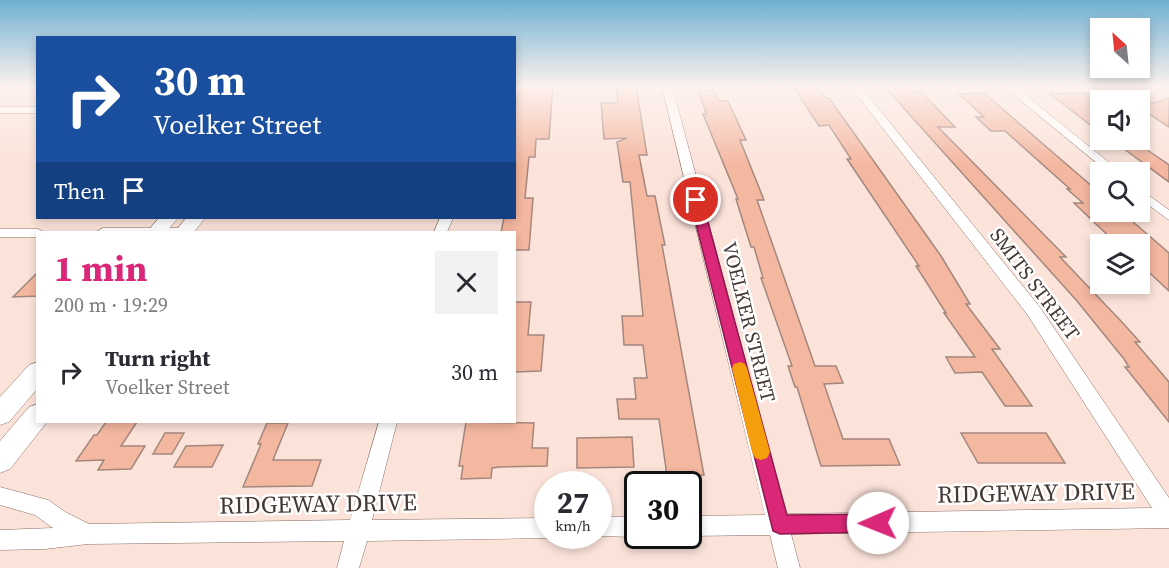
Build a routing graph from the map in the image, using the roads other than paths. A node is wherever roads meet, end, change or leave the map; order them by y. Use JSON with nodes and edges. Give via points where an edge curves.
{"nodes":[{"id":1,"x":674,"y":113,"type":"edge"},
{"id":2,"x":876,"y":113,"type":"edge"},
{"id":3,"x":1041,"y":113,"type":"edge"},
{"id":4,"x":1103,"y":162,"type":"edge"},
{"id":5,"x":1150,"y":201,"type":"edge"},
{"id":6,"x":1169,"y":216,"type":"edge"},
{"id":7,"x":168,"y":219,"type":"edge"},
{"id":8,"x":188,"y":227,"type":"edge"},
{"id":9,"x":157,"y":231,"type":"edge"},
{"id":10,"x":162,"y":231,"type":"edge"},
{"id":11,"x":36,"y":233,"type":"edge"},
{"id":12,"x":0,"y":234,"type":"edge"},
{"id":13,"x":36,"y":373,"type":"edge"},
{"id":14,"x":0,"y":415,"type":"edge"},
{"id":15,"x":36,"y":416,"type":"edge"},
{"id":16,"x":388,"y":423,"type":"edge"},
{"id":17,"x":0,"y":461,"type":"edge"},
{"id":18,"x":0,"y":496,"type":"edge"},
{"id":19,"x":1169,"y":517,"type":"edge"},
{"id":20,"x":780,"y":524,"type":"junction"},
{"id":21,"x":702,"y":526,"type":"edge"},
{"id":22,"x":534,"y":528,"type":"edge"},
{"id":23,"x":358,"y":531,"type":"junction"},
{"id":24,"x":88,"y":534,"type":"junction"},
{"id":25,"x":0,"y":540,"type":"edge"},
{"id":26,"x":348,"y":568,"type":"edge"},
{"id":27,"x":789,"y":568,"type":"edge"}],
"edges":[{"from":1,"to":20,"type":"street","name":"VOELKER STREET"},
{"from":2,"to":19,"type":"street","name":"SMITS STREET","via":[[1033,310]]},
{"from":3,"to":4,"type":"street"},
{"from":5,"to":6,"type":"street"},
{"from":7,"to":9,"type":"main road"},
{"from":8,"to":10,"type":"street"},
{"from":11,"to":12,"type":"street"},
{"from":13,"to":14,"type":"main road"},
{"from":15,"to":17,"type":"main road"},
{"from":16,"to":23,"type":"street"},
{"from":18,"to":24,"type":"street","name":"RIDGEWAY DRIVE","via":[[41,507]]},
{"from":19,"to":20,"type":"street","name":"RIDGEWAY DRIVE"},
{"from":20,"to":21,"type":"street","name":"RIDGEWAY DRIVE"},
{"from":20,"to":27,"type":"street","name":"VOELKER STREET"},
{"from":22,"to":23,"type":"street","name":"RIDGEWAY DRIVE"},
{"from":23,"to":24,"type":"street","name":"RIDGEWAY DRIVE"},
{"from":23,"to":26,"type":"street"},
{"from":24,"to":25,"type":"street","name":"RIDGEWAY DRIVE"}]}
